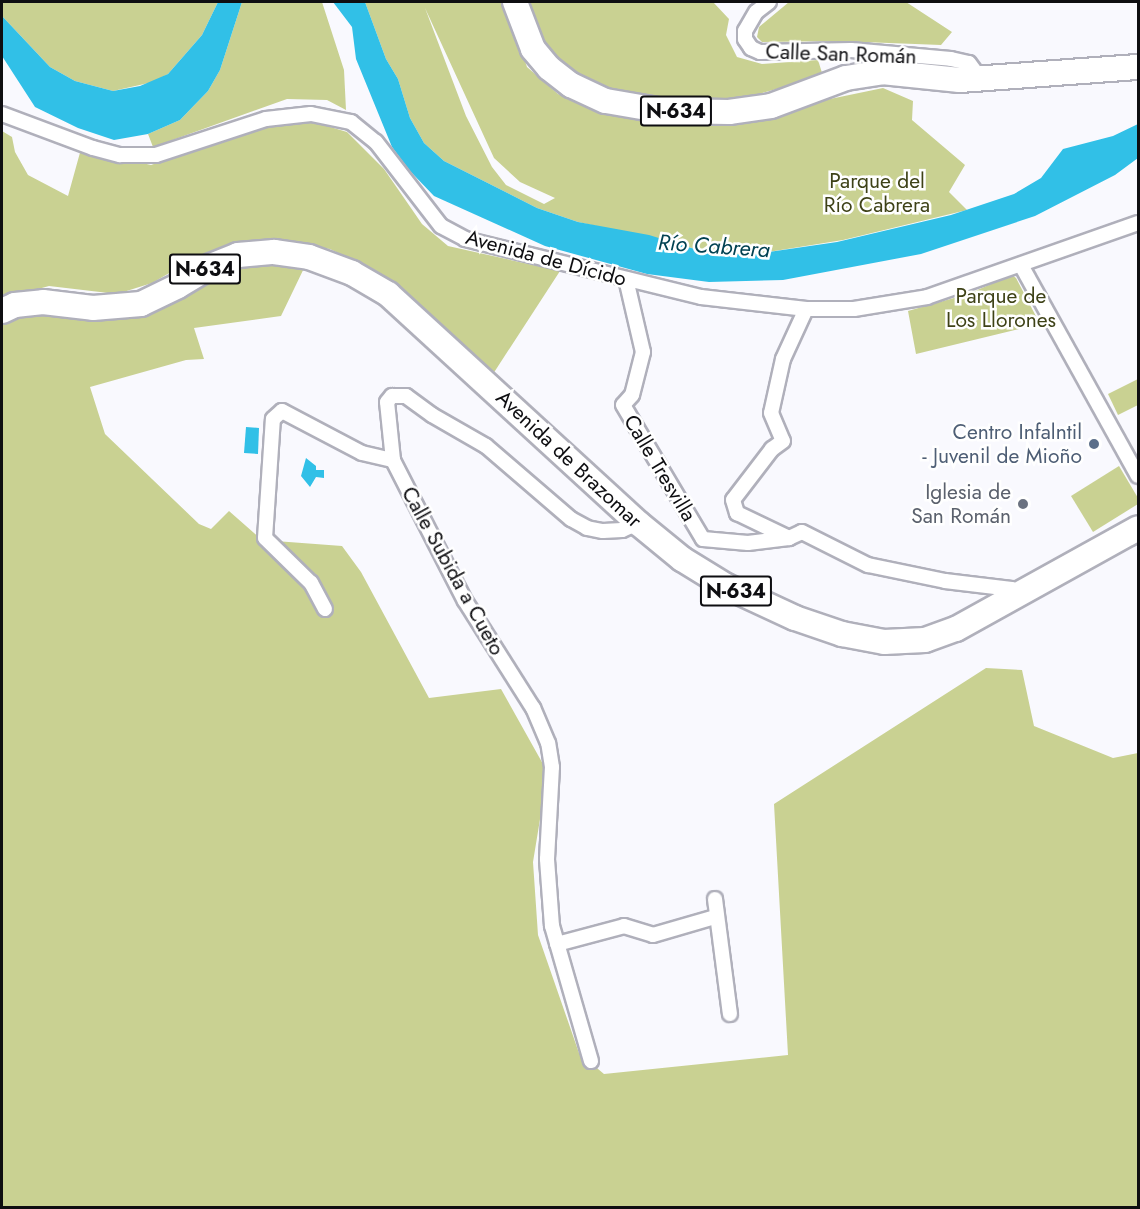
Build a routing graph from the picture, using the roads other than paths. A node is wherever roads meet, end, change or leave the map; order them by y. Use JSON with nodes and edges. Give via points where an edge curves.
{"nodes":[{"id":1,"x":515,"y":2,"type":"edge"},
{"id":2,"x":769,"y":2,"type":"edge"},
{"id":3,"x":1138,"y":67,"type":"edge"},
{"id":4,"x":980,"y":78,"type":"junction"},
{"id":5,"x":2,"y":114,"type":"edge"},
{"id":6,"x":1138,"y":222,"type":"edge"},
{"id":7,"x":1021,"y":265,"type":"junction"},
{"id":8,"x":626,"y":279,"type":"junction"},
{"id":9,"x":806,"y":309,"type":"junction"},
{"id":10,"x":2,"y":311,"type":"edge"},
{"id":11,"x":393,"y":460,"type":"junction"},
{"id":12,"x":1138,"y":476,"type":"edge"},
{"id":13,"x":638,"y":523,"type":"junction"},
{"id":14,"x":1138,"y":528,"type":"edge"},
{"id":15,"x":789,"y":538,"type":"junction"},
{"id":16,"x":1016,"y":595,"type":"junction"},
{"id":17,"x":325,"y":609,"type":"dead end"},
{"id":18,"x":715,"y":899,"type":"dead end"},
{"id":19,"x":715,"y":917,"type":"junction"},
{"id":20,"x":557,"y":944,"type":"junction"},
{"id":21,"x":730,"y":1014,"type":"dead end"},
{"id":22,"x":591,"y":1061,"type":"dead end"}],
"edges":[{"from":1,"to":4,"type":"highway","number":"N-634","via":[[533,50],[571,86],[606,101],[664,111],[729,112],[771,106],[846,78],[882,72],[960,80]]},
{"from":2,"to":4,"type":"street","name":"Calle San Román","via":[[756,12],[745,31],[751,48],[760,52],[851,50],[951,59],[969,63]]},
{"from":3,"to":4,"type":"highway","number":"N-634"},
{"from":5,"to":8,"type":"street","name":"Avenida de Dícido","via":[[93,148],[132,155],[156,155],[267,118],[310,114],[351,122],[376,142],[441,226],[465,239]]},
{"from":6,"to":7,"type":"street","name":"Avenida de Dícido"},
{"from":7,"to":9,"type":"street","name":"Avenida de Dícido","via":[[927,297],[854,309]]},
{"from":7,"to":12,"type":"street"},
{"from":8,"to":9,"type":"street","name":"Avenida de Dícido","via":[[701,297]]},
{"from":8,"to":15,"type":"street","name":"Calle Tresvilla","via":[[643,352],[632,395],[622,405],[703,539],[748,543]]},
{"from":9,"to":15,"type":"street","name":"Calle Tresvilla","via":[[783,359],[771,412],[783,441],[772,449],[733,500],[737,513]]},
{"from":10,"to":13,"type":"highway","name":"Avenida de Brazomar","number":"N-634","via":[[15,305],[43,302],[93,308],[141,304],[238,255],[273,252],[309,257],[352,273],[388,294]]},
{"from":11,"to":13,"type":"street","name":"Calle Subida a Cueto","via":[[387,402],[398,394],[486,446],[579,523],[603,531],[622,530]]},
{"from":11,"to":17,"type":"street","via":[[362,453],[282,411],[273,419],[265,538],[310,583]]},
{"from":11,"to":20,"type":"street","name":"Calle Subida a Cueto","via":[[465,602],[533,708],[548,743],[552,767],[547,859]]},
{"from":13,"to":16,"type":"highway","name":"Avenida de Brazomar","number":"N-634","via":[[682,559],[726,586],[795,618],[842,634],[884,642],[925,640]]},
{"from":14,"to":16,"type":"highway","name":"Avenida de Brazomar","number":"N-634"},
{"from":15,"to":16,"type":"street","name":"Calle Tresvilla","via":[[802,532],[868,565],[945,581],[1012,589]]},
{"from":18,"to":19,"type":"street"},
{"from":19,"to":20,"type":"street","via":[[653,935],[624,926]]},
{"from":19,"to":21,"type":"street"},
{"from":20,"to":22,"type":"street","name":"Calle Subida a Cueto"}]}
